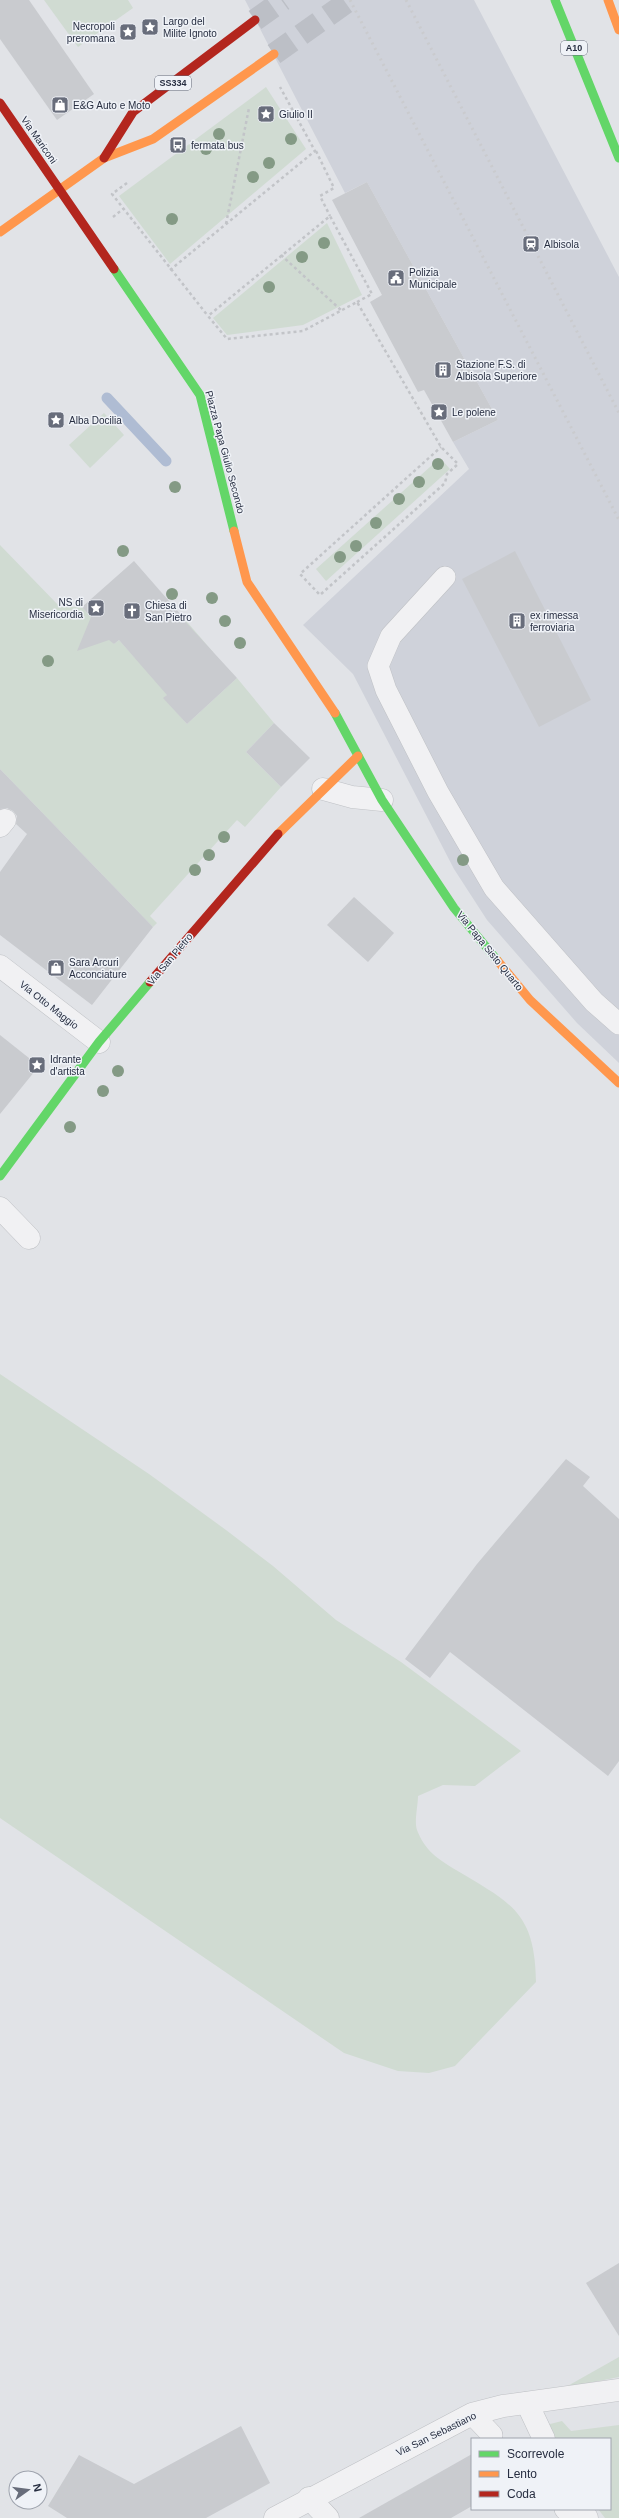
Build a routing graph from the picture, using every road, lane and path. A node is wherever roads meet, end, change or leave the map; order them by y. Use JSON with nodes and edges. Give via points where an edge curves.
{"nodes":[{"id":1,"x":555,"y":0,"type":"edge"},
{"id":2,"x":608,"y":0,"type":"edge"},
{"id":3,"x":255,"y":20,"type":"tunnel mouth"},
{"id":4,"x":619,"y":30,"type":"edge"},
{"id":5,"x":274,"y":54,"type":"tunnel mouth"},
{"id":6,"x":276,"y":80,"type":"dead end"},
{"id":7,"x":0,"y":103,"type":"edge"},
{"id":8,"x":250,"y":106,"type":"dead end"},
{"id":9,"x":316,"y":151,"type":"junction"},
{"id":10,"x":104,"y":158,"type":"junction"},
{"id":11,"x":619,"y":158,"type":"edge"},
{"id":12,"x":60,"y":189,"type":"junction"},
{"id":13,"x":123,"y":210,"type":"dead end"},
{"id":14,"x":330,"y":216,"type":"junction"},
{"id":15,"x":225,"y":225,"type":"junction"},
{"id":16,"x":0,"y":232,"type":"edge"},
{"id":17,"x":282,"y":255,"type":"junction"},
{"id":18,"x":170,"y":270,"type":"junction"},
{"id":19,"x":358,"y":302,"type":"junction"},
{"id":20,"x":342,"y":310,"type":"junction"},
{"id":21,"x":208,"y":316,"type":"junction"},
{"id":22,"x":441,"y":447,"type":"junction"},
{"id":23,"x":445,"y":577,"type":"dead end"},
{"id":24,"x":280,"y":632,"type":"joint"},
{"id":25,"x":358,"y":756,"type":"junction"},
{"id":26,"x":323,"y":789,"type":"junction"},
{"id":27,"x":382,"y":800,"type":"junction"},
{"id":28,"x":0,"y":966,"type":"edge"},
{"id":29,"x":619,"y":1024,"type":"edge"},
{"id":30,"x":99,"y":1042,"type":"junction"},
{"id":31,"x":619,"y":1083,"type":"edge"},
{"id":32,"x":0,"y":1176,"type":"edge"},
{"id":33,"x":0,"y":1208,"type":"edge"},
{"id":34,"x":29,"y":1238,"type":"dead end"},
{"id":35,"x":619,"y":2390,"type":"edge"},
{"id":36,"x":527,"y":2403,"type":"junction"},
{"id":37,"x":472,"y":2414,"type":"junction"},
{"id":38,"x":492,"y":2435,"type":"dead end"},
{"id":39,"x":543,"y":2438,"type":"edge"},
{"id":40,"x":309,"y":2498,"type":"junction"},
{"id":41,"x":566,"y":2510,"type":"edge"},
{"id":42,"x":275,"y":2518,"type":"edge"},
{"id":43,"x":328,"y":2518,"type":"edge"},
{"id":44,"x":574,"y":2518,"type":"edge"}],
"edges":[{"from":1,"to":11,"type":"main road","number":"A10"},
{"from":2,"to":4,"type":"main road"},
{"from":3,"to":10,"type":"main road","number":"SS334","via":[[133,112]]},
{"from":5,"to":10,"type":"main road","number":"SS334","via":[[153,139]]},
{"from":6,"to":9,"type":"path"},
{"from":7,"to":12,"type":"main road","name":"Via Mariconi"},
{"from":8,"to":15,"type":"path"},
{"from":9,"to":14,"type":"path","via":[[334,188],[320,196]]},
{"from":9,"to":15,"type":"path"},
{"from":10,"to":12,"type":"main road","number":"SS334"},
{"from":12,"to":16,"type":"main road","number":"SS334"},
{"from":12,"to":24,"type":"main road","name":"Piazza Papa Giulio Secondo","via":[[200,394],[247,582]]},
{"from":13,"to":18,"type":"path"},
{"from":14,"to":17,"type":"path"},
{"from":14,"to":19,"type":"path","via":[[372,294]]},
{"from":15,"to":18,"type":"path"},
{"from":17,"to":20,"type":"path"},
{"from":17,"to":21,"type":"path"},
{"from":18,"to":21,"type":"path"},
{"from":19,"to":20,"type":"path"},
{"from":19,"to":22,"type":"path"},
{"from":20,"to":21,"type":"path","via":[[303,331],[227,339]]},
{"from":22,"to":22,"type":"path","via":[[300,574],[320,595],[445,483],[447,474],[458,464]]},
{"from":23,"to":29,"type":"lane","via":[[391,636],[378,666],[386,690],[438,792],[494,888],[594,1002]]},
{"from":24,"to":25,"type":"main road","name":"Via Papa Sisto Quarto","via":[[328,701]]},
{"from":25,"to":26,"type":"main road","name":"Via San Pietro"},
{"from":25,"to":27,"type":"main road","name":"Via Papa Sisto Quarto"},
{"from":26,"to":27,"type":"street","via":[[352,797]]},
{"from":26,"to":30,"type":"main road","name":"Via San Pietro","via":[[290,821]]},
{"from":27,"to":31,"type":"main road","name":"Via Papa Sisto Quarto","via":[[454,908],[530,1000]]},
{"from":28,"to":30,"type":"street","name":"Via Otto Maggio"},
{"from":30,"to":32,"type":"main road","name":"Via San Pietro"},
{"from":33,"to":34,"type":"street"},
{"from":35,"to":36,"type":"street","name":"Via San Sebastiano"},
{"from":36,"to":37,"type":"street","name":"Via San Sebastiano"},
{"from":36,"to":39,"type":"street"},
{"from":37,"to":38,"type":"lane"},
{"from":37,"to":40,"type":"street","name":"Via San Sebastiano"},
{"from":40,"to":42,"type":"street","name":"Via San Sebastiano"},
{"from":40,"to":43,"type":"street"},
{"from":41,"to":44,"type":"lane"}]}
